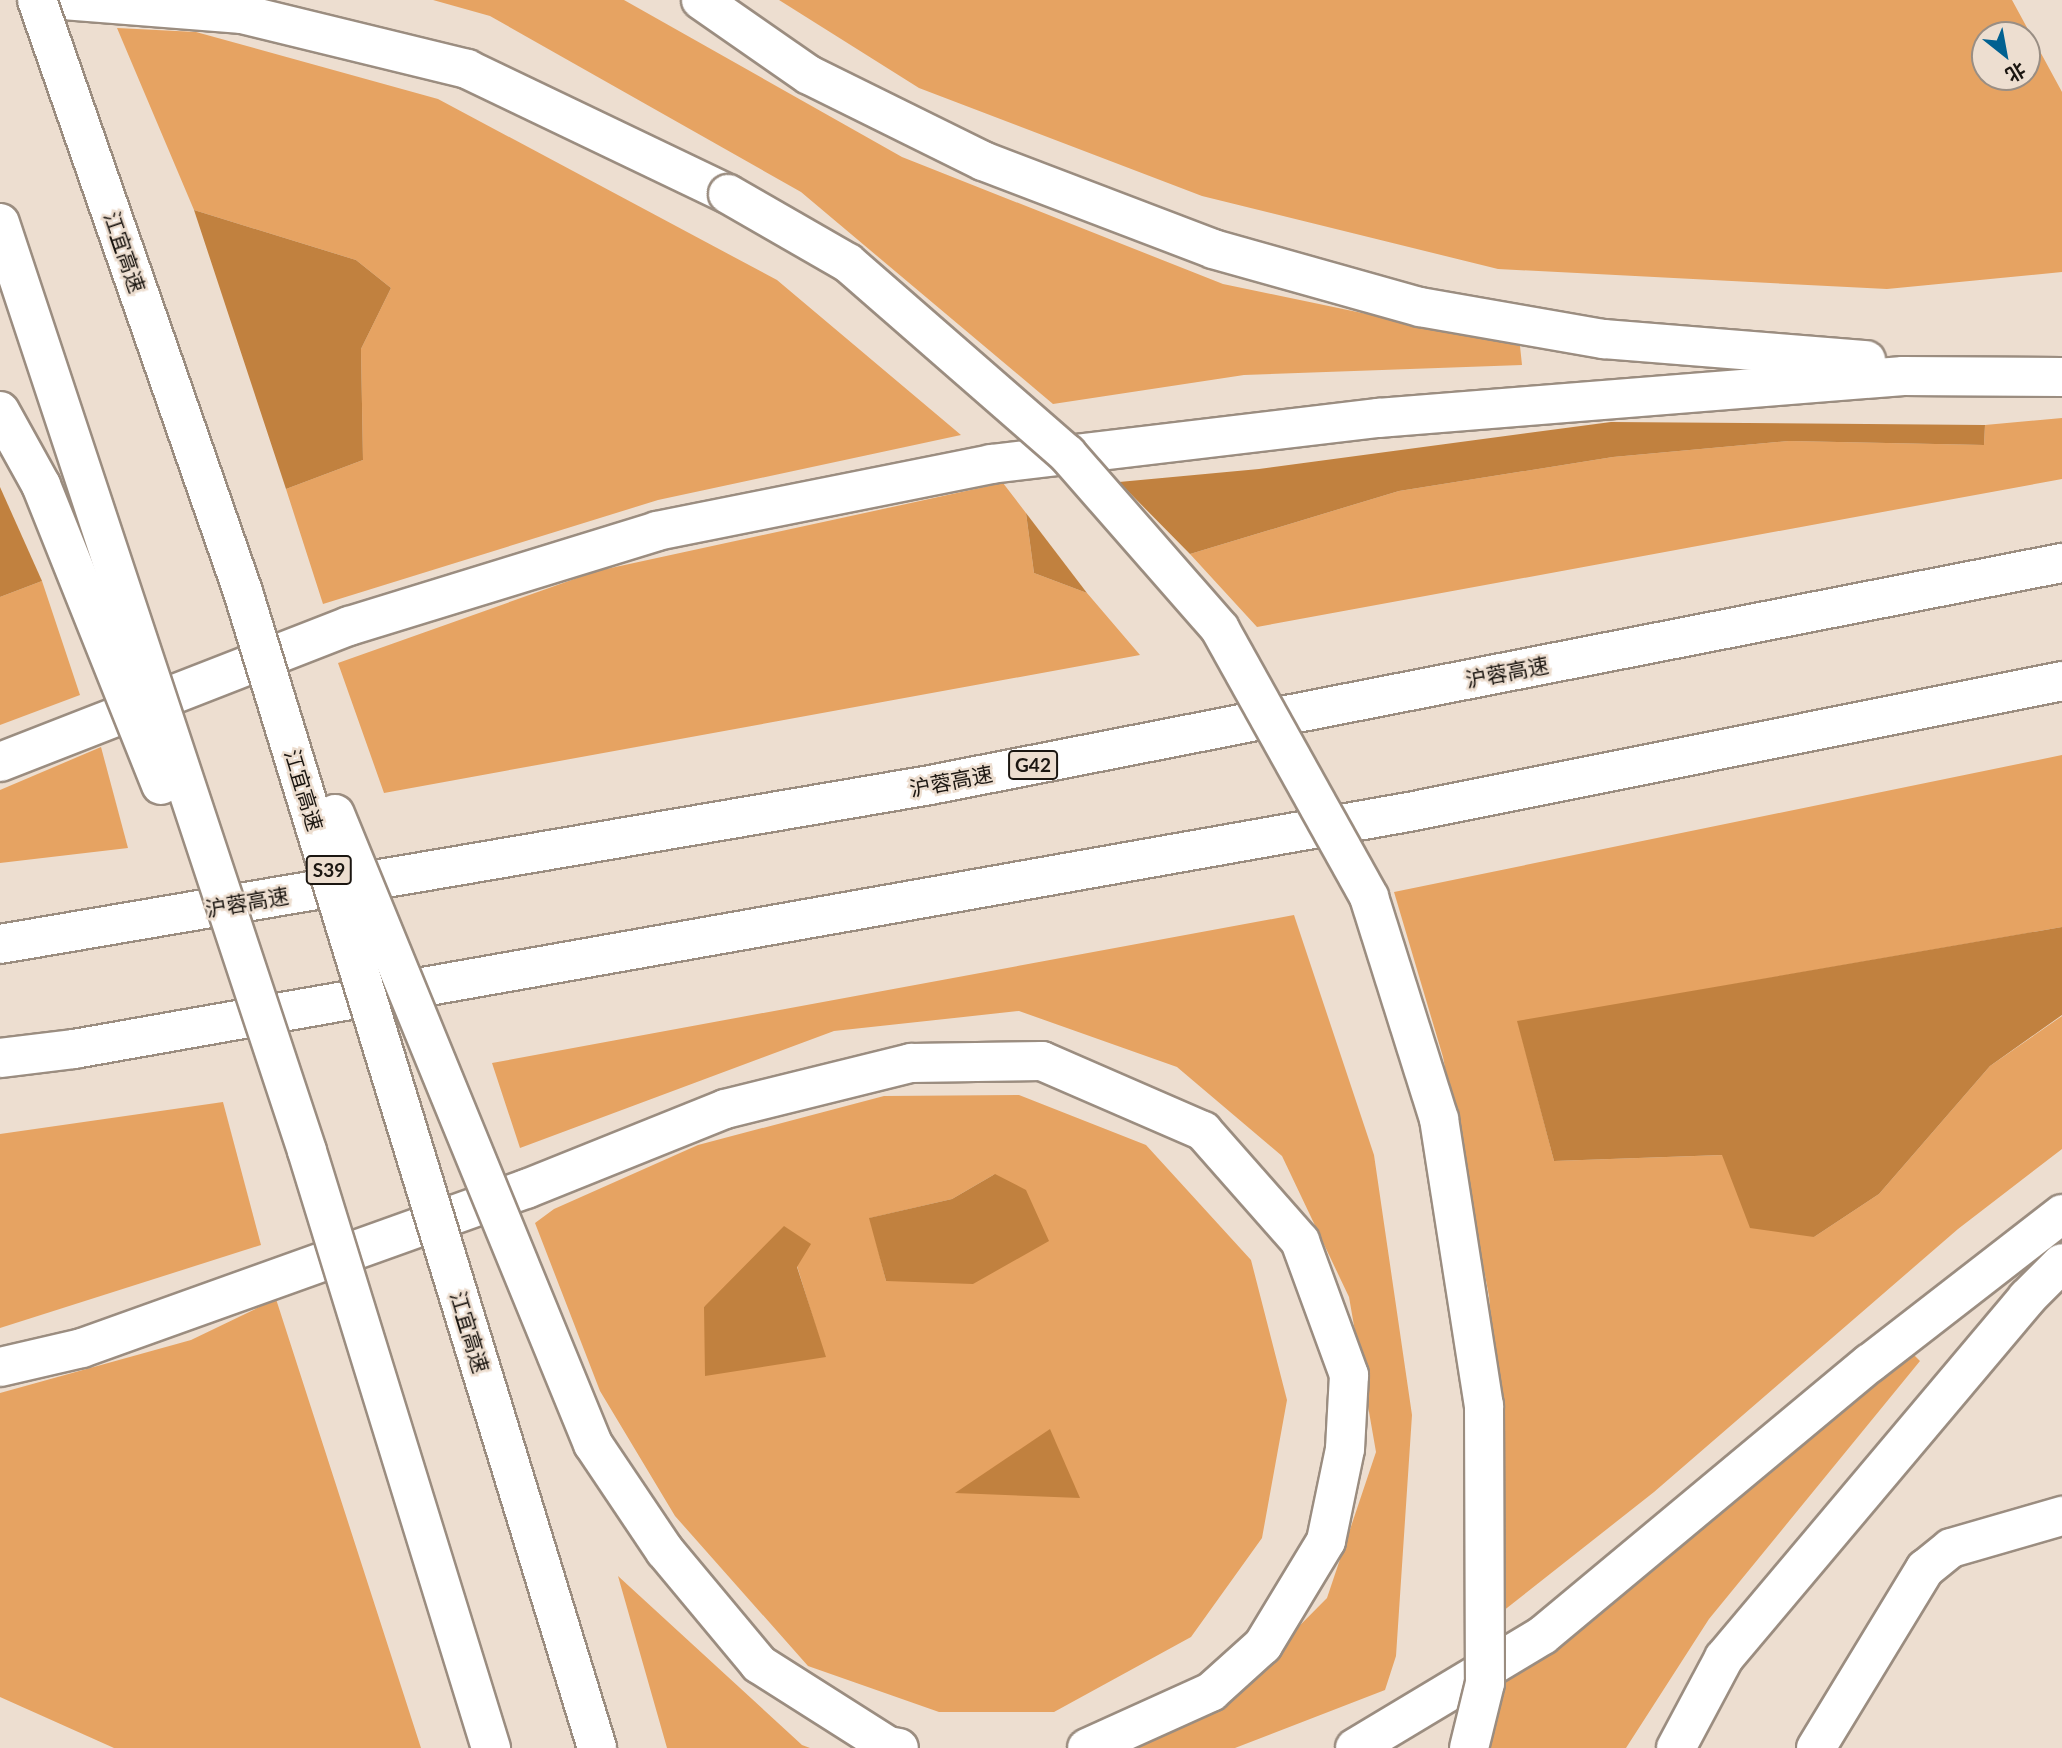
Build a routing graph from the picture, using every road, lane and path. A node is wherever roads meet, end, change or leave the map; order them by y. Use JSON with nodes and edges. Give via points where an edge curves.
{"nodes":[{"id":1,"x":37,"y":0,"type":"edge"},
{"id":2,"x":63,"y":0,"type":"edge"},
{"id":3,"x":701,"y":0,"type":"edge"},
{"id":4,"x":0,"y":223,"type":"edge"},
{"id":5,"x":1903,"y":376,"type":"junction"},
{"id":6,"x":2062,"y":377,"type":"edge"},
{"id":7,"x":0,"y":411,"type":"edge"},
{"id":8,"x":2062,"y":563,"type":"edge"},
{"id":9,"x":243,"y":592,"type":"junction"},
{"id":10,"x":2062,"y":681,"type":"edge"},
{"id":11,"x":0,"y":762,"type":"edge"},
{"id":12,"x":0,"y":944,"type":"edge"},
{"id":13,"x":0,"y":1058,"type":"edge"},
{"id":14,"x":307,"y":1151,"type":"junction"},
{"id":15,"x":2062,"y":1214,"type":"edge"},
{"id":16,"x":2062,"y":1263,"type":"edge"},
{"id":17,"x":0,"y":1367,"type":"edge"},
{"id":18,"x":2062,"y":1516,"type":"edge"},
{"id":19,"x":491,"y":1748,"type":"edge"},
{"id":20,"x":597,"y":1748,"type":"edge"},
{"id":21,"x":900,"y":1748,"type":"edge"},
{"id":22,"x":1087,"y":1748,"type":"edge"},
{"id":23,"x":1355,"y":1748,"type":"edge"},
{"id":24,"x":1469,"y":1748,"type":"edge"},
{"id":25,"x":1676,"y":1748,"type":"edge"},
{"id":26,"x":1816,"y":1748,"type":"edge"}],
"edges":[{"from":1,"to":9,"type":"main road","name":"江宜高速","number":"S39","bridge":true},
{"from":2,"to":24,"type":"main road","bridge":true,"via":[[242,14],[467,69],[728,194],[848,263],[1067,454],[1220,629],[1369,897],[1439,1119],[1484,1405],[1485,1683]]},
{"from":3,"to":5,"type":"main road","via":[[809,75],[983,161],[1213,249],[1420,307],[1604,339],[1866,360]]},
{"from":4,"to":14,"type":"main road","bridge":true},
{"from":5,"to":6,"type":"main road"},
{"from":5,"to":11,"type":"main road","via":[[1378,418],[991,464],[670,529],[349,626]]},
{"from":7,"to":14,"type":"main road","bridge":true,"via":[[41,485]]},
{"from":8,"to":12,"type":"main road","name":"沪蓉高速","number":"G42","via":[[930,785]]},
{"from":9,"to":20,"type":"main road","name":"江宜高速","number":"S39","bridge":true},
{"from":9,"to":21,"type":"main road","bridge":true,"via":[[593,1444],[665,1551],[759,1664],[888,1746]]},
{"from":10,"to":13,"type":"main road","via":[[1409,812],[115,1042]]},
{"from":14,"to":19,"type":"main road","bridge":true},
{"from":15,"to":23,"type":"main road","via":[[1870,1363],[1543,1635]]},
{"from":16,"to":25,"type":"main road","via":[[2027,1298],[1724,1658]]},
{"from":17,"to":22,"type":"main road","via":[[82,1348],[526,1189],[725,1109],[911,1063],[1042,1061],[1203,1131],[1300,1241],[1349,1375],[1345,1448],[1326,1541],[1263,1646],[1211,1692]]},
{"from":18,"to":26,"type":"main road","via":[[1951,1548],[1926,1569]]}]}
